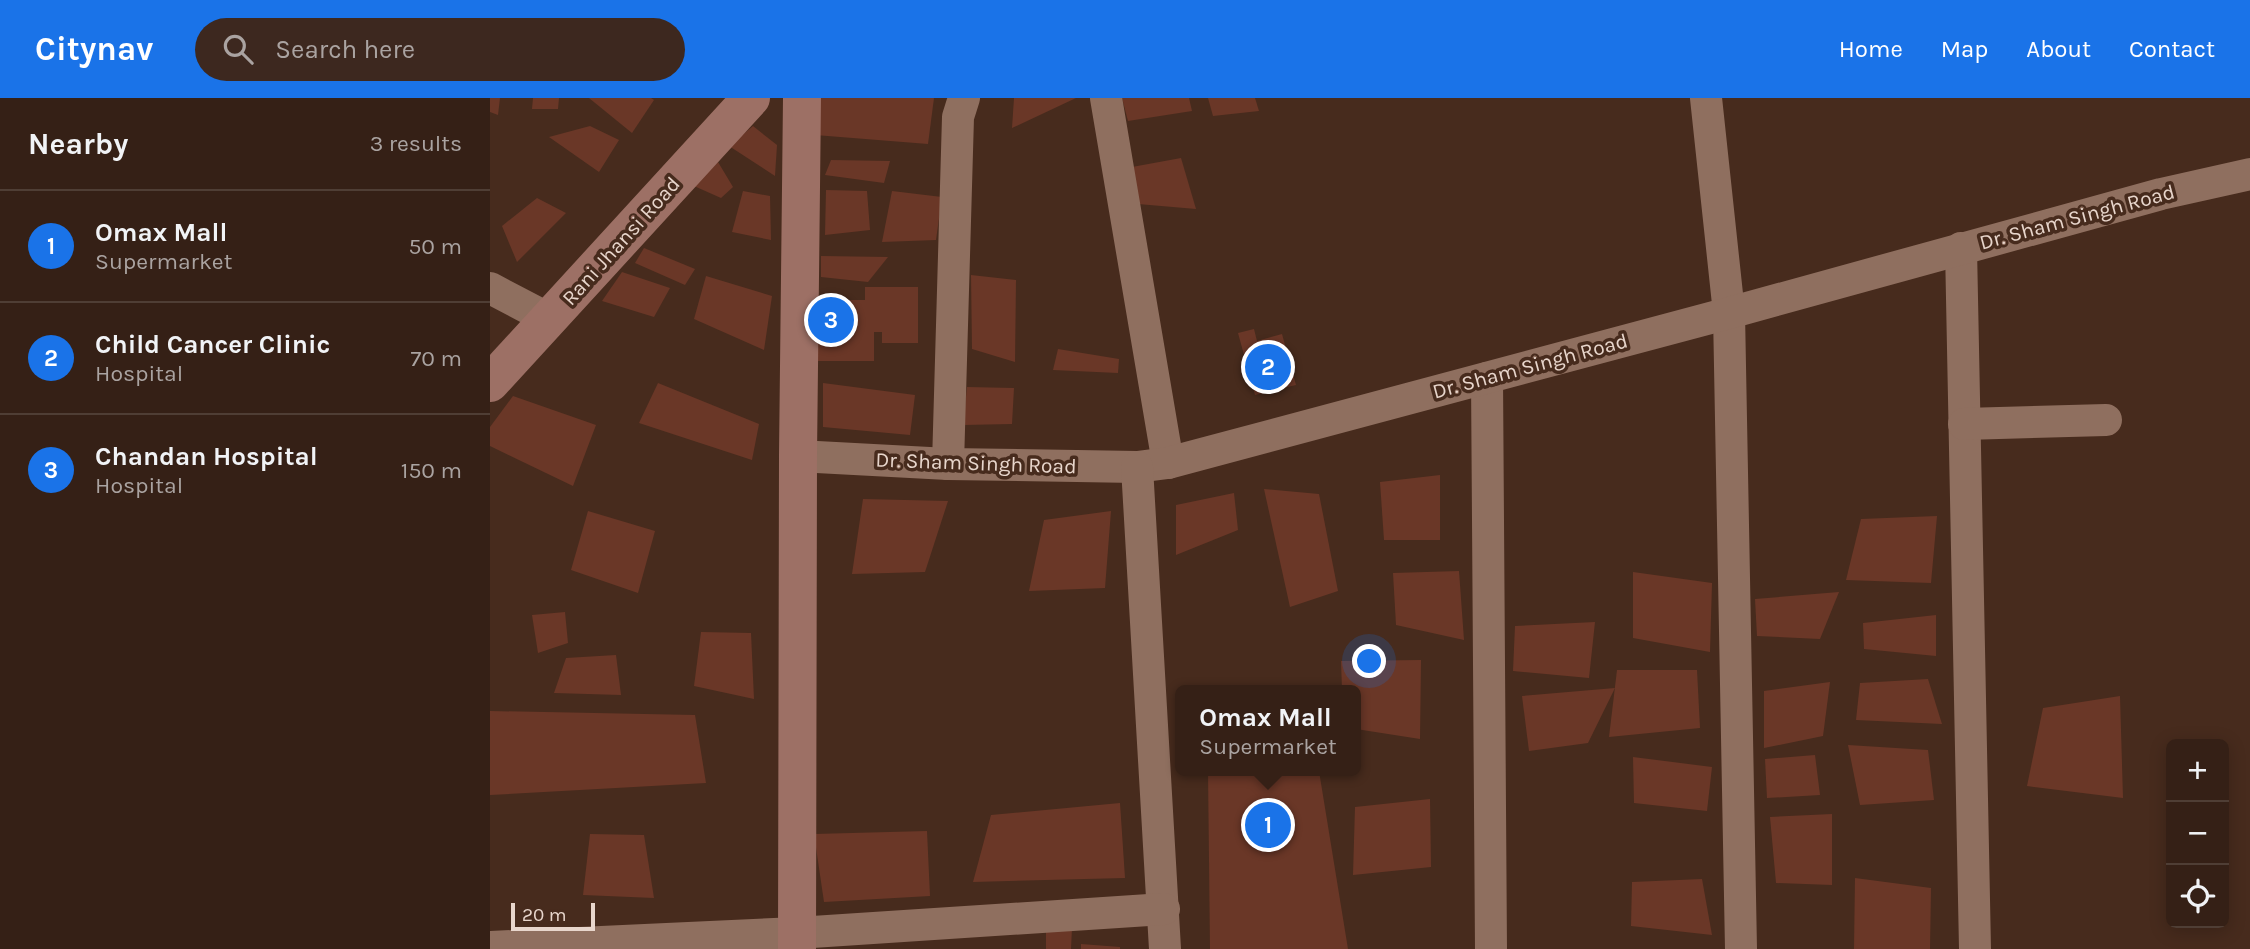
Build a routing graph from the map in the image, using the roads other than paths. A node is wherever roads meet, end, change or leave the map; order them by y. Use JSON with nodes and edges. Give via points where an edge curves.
{"nodes":[{"id":1,"x":751,"y":98,"type":"edge"},
{"id":2,"x":802,"y":98,"type":"edge"},
{"id":3,"x":964,"y":98,"type":"edge"},
{"id":4,"x":1106,"y":98,"type":"edge"},
{"id":5,"x":1706,"y":98,"type":"edge"},
{"id":6,"x":2250,"y":174,"type":"edge"},
{"id":7,"x":1961,"y":248,"type":"junction"},
{"id":8,"x":490,"y":288,"type":"edge"},
{"id":9,"x":1729,"y":313,"type":"junction"},
{"id":10,"x":549,"y":319,"type":"junction"},
{"id":11,"x":1487,"y":378,"type":"junction"},
{"id":12,"x":490,"y":383,"type":"edge"},
{"id":13,"x":2106,"y":420,"type":"dead end"},
{"id":14,"x":1965,"y":424,"type":"junction"},
{"id":15,"x":798,"y":456,"type":"junction"},
{"id":16,"x":1168,"y":463,"type":"junction"},
{"id":17,"x":948,"y":464,"type":"junction"},
{"id":18,"x":1137,"y":467,"type":"junction"},
{"id":19,"x":1164,"y":909,"type":"junction"},
{"id":20,"x":797,"y":941,"type":"edge"},
{"id":21,"x":490,"y":947,"type":"edge"},
{"id":22,"x":1165,"y":949,"type":"edge"},
{"id":23,"x":1491,"y":949,"type":"edge"},
{"id":24,"x":1741,"y":949,"type":"edge"},
{"id":25,"x":1976,"y":949,"type":"edge"}],
"edges":[{"from":1,"to":10,"type":"street","name":"Rani Jhansi Road"},
{"from":2,"to":15,"type":"street"},
{"from":3,"to":17,"type":"street","via":[[958,117]]},
{"from":4,"to":16,"type":"street"},
{"from":5,"to":9,"type":"street"},
{"from":6,"to":7,"type":"street","name":"Dr. Sham Singh Road"},
{"from":7,"to":9,"type":"street","name":"Dr. Sham Singh Road"},
{"from":7,"to":14,"type":"street"},
{"from":8,"to":10,"type":"street"},
{"from":9,"to":11,"type":"street","name":"Dr. Sham Singh Road"},
{"from":9,"to":24,"type":"street"},
{"from":10,"to":12,"type":"street","name":"Rani Jhansi Road"},
{"from":11,"to":16,"type":"street","name":"Dr. Sham Singh Road"},
{"from":11,"to":23,"type":"street"},
{"from":13,"to":14,"type":"street"},
{"from":14,"to":25,"type":"street"},
{"from":15,"to":17,"type":"street","name":"Dr. Sham Singh Road"},
{"from":15,"to":20,"type":"street"},
{"from":16,"to":18,"type":"street","name":"Dr. Sham Singh Road"},
{"from":17,"to":18,"type":"street","name":"Dr. Sham Singh Road"},
{"from":18,"to":19,"type":"street"},
{"from":19,"to":20,"type":"street"},
{"from":19,"to":22,"type":"street"},
{"from":20,"to":21,"type":"street"}]}
